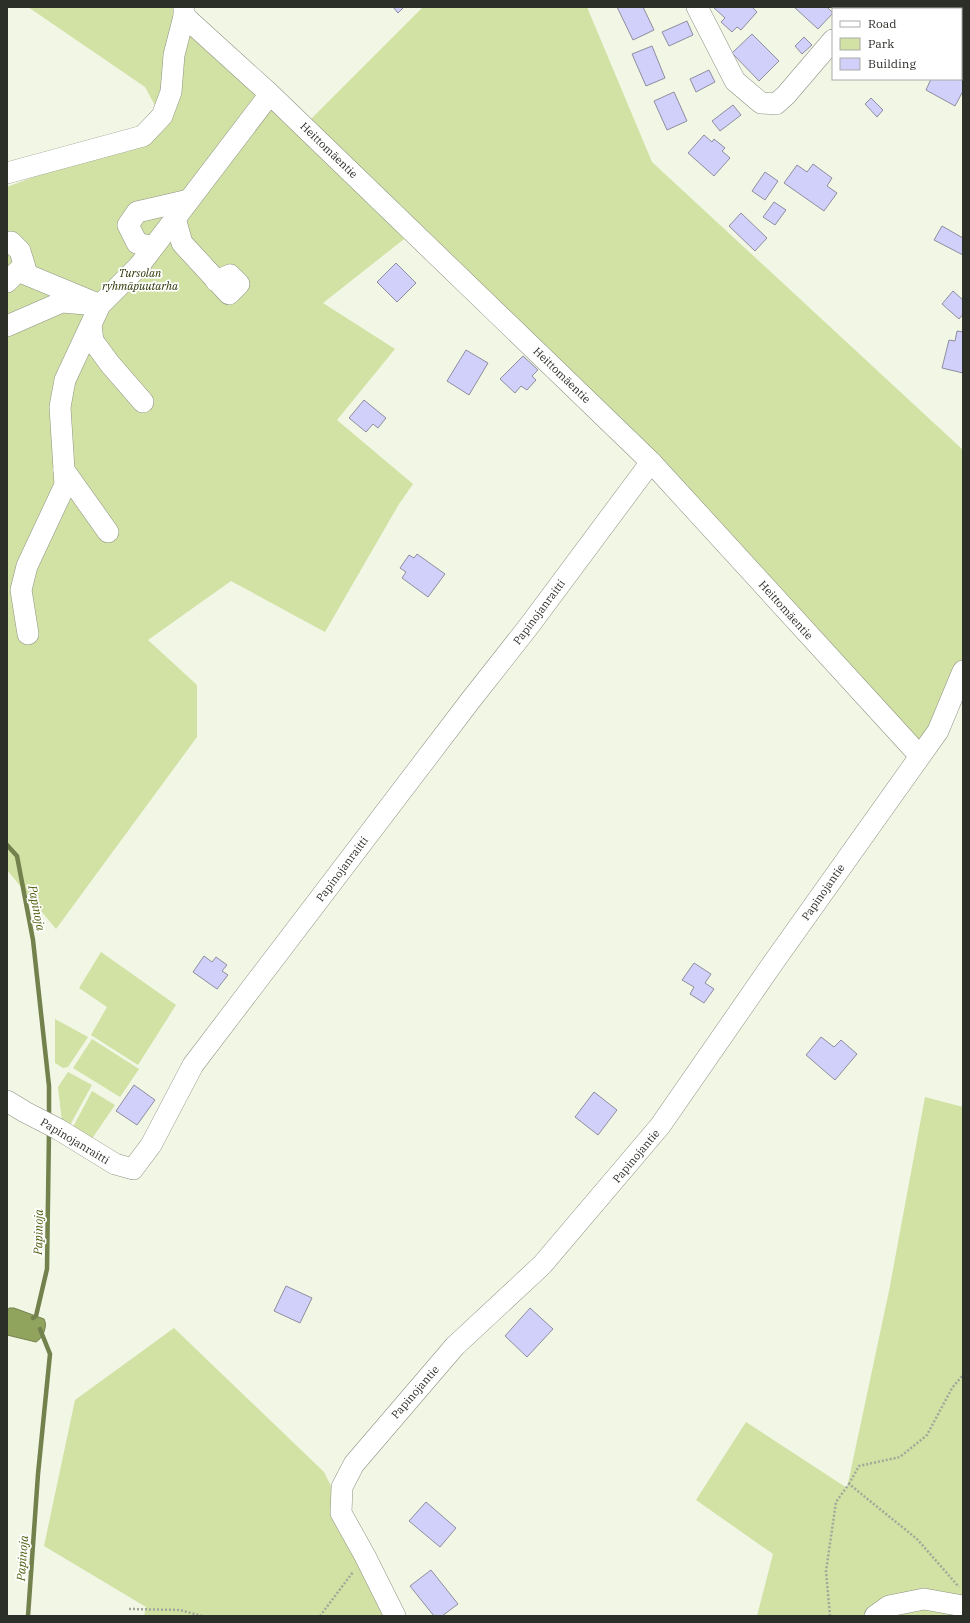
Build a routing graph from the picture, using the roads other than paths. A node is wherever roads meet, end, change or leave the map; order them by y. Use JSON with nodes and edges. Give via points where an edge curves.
{"nodes":[{"id":1,"x":697,"y":7,"type":"edge"},
{"id":2,"x":184,"y":11,"type":"edge"},
{"id":3,"x":832,"y":41,"type":"edge"},
{"id":4,"x":270,"y":94,"type":"junction"},
{"id":5,"x":7,"y":173,"type":"edge"},
{"id":6,"x":189,"y":200,"type":"junction"},
{"id":7,"x":175,"y":218,"type":"junction"},
{"id":8,"x":7,"y":244,"type":"edge"},
{"id":9,"x":154,"y":246,"type":"junction"},
{"id":10,"x":15,"y":273,"type":"edge"},
{"id":11,"x":216,"y":281,"type":"dead end"},
{"id":12,"x":100,"y":305,"type":"junction"},
{"id":13,"x":91,"y":324,"type":"junction"},
{"id":14,"x":7,"y":326,"type":"edge"},
{"id":15,"x":143,"y":402,"type":"dead end"},
{"id":16,"x":651,"y":462,"type":"junction"},
{"id":17,"x":64,"y":470,"type":"junction"},
{"id":18,"x":108,"y":532,"type":"dead end"},
{"id":19,"x":28,"y":634,"type":"dead end"},
{"id":20,"x":963,"y":671,"type":"edge"},
{"id":21,"x":919,"y":755,"type":"junction"},
{"id":22,"x":7,"y":1101,"type":"edge"},
{"id":23,"x":963,"y":1606,"type":"edge"},
{"id":24,"x":395,"y":1616,"type":"edge"},
{"id":25,"x":874,"y":1616,"type":"edge"}],
"edges":[{"from":1,"to":3,"type":"street","via":[[735,81],[761,103],[776,104]]},
{"from":2,"to":4,"type":"street","name":"Heittomäentie"},
{"from":2,"to":5,"type":"street","name":"Heittomäentie","via":[[174,55],[171,92],[162,116],[143,136]]},
{"from":4,"to":6,"type":"street"},
{"from":4,"to":16,"type":"street","name":"Heittomäentie"},
{"from":6,"to":7,"type":"street"},
{"from":6,"to":9,"type":"street","via":[[137,212],[128,225],[137,243]]},
{"from":7,"to":9,"type":"street"},
{"from":7,"to":11,"type":"street","via":[[182,243]]},
{"from":8,"to":10,"type":"street","via":[[11,242],[20,251]]},
{"from":9,"to":12,"type":"street","via":[[139,266]]},
{"from":10,"to":12,"type":"street"},
{"from":12,"to":13,"type":"street"},
{"from":12,"to":14,"type":"street","via":[[62,302]]},
{"from":13,"to":15,"type":"street","via":[[93,341]]},
{"from":13,"to":17,"type":"street","via":[[65,380],[62,393],[60,406]]},
{"from":16,"to":21,"type":"street","name":"Heittomäentie"},
{"from":16,"to":22,"type":"street","name":"Papinojanraitti","via":[[529,626],[193,1065],[151,1145],[133,1168],[115,1164]]},
{"from":17,"to":18,"type":"street"},
{"from":17,"to":19,"type":"street","via":[[65,485],[27,566],[21,590]]},
{"from":20,"to":21,"type":"street","name":"Papinojantie","via":[[938,731]]},
{"from":21,"to":24,"type":"street","name":"Papinojantie","via":[[660,1126],[542,1265],[455,1346],[354,1464],[342,1487],[341,1513]]},
{"from":23,"to":25,"type":"street","via":[[924,1599],[889,1606]]}]}
